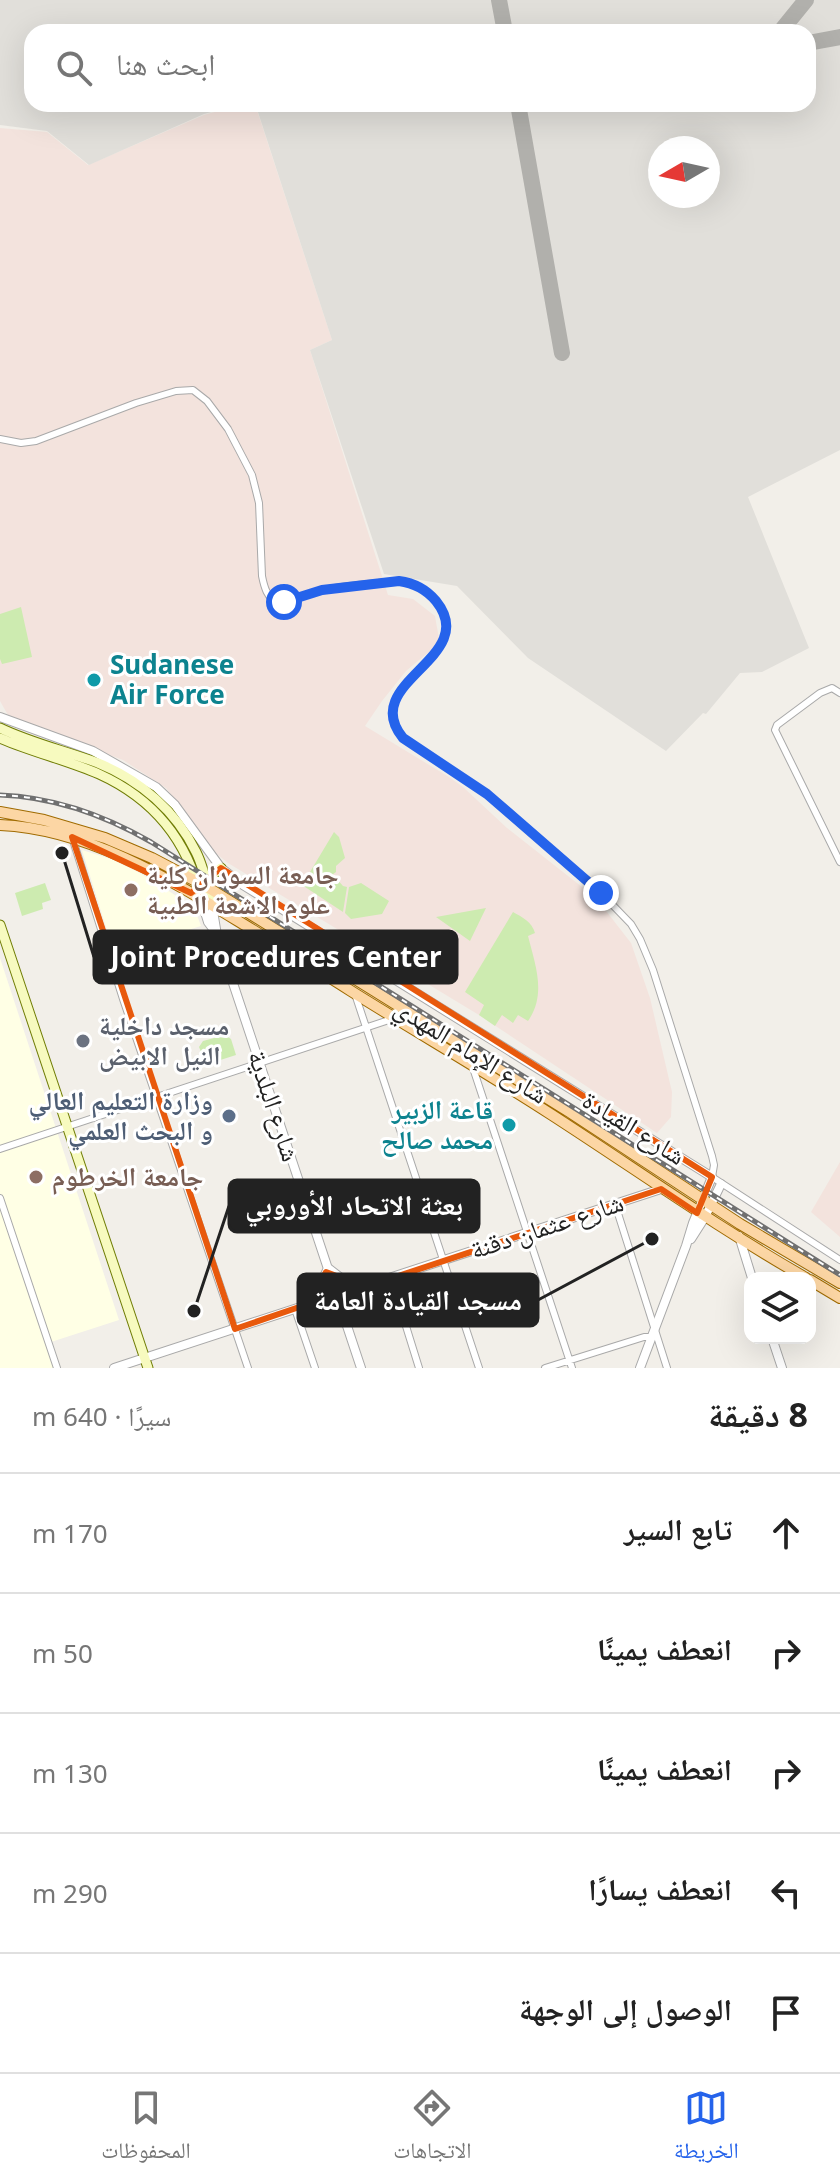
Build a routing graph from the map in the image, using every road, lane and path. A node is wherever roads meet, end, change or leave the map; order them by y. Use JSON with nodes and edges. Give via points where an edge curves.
{"nodes":[{"id":1,"x":0,"y":439,"type":"edge"},
{"id":2,"x":840,"y":693,"type":"edge"},
{"id":3,"x":0,"y":717,"type":"edge"},
{"id":4,"x":0,"y":728,"type":"edge"},
{"id":5,"x":0,"y":738,"type":"edge"},
{"id":6,"x":0,"y":812,"type":"edge"},
{"id":7,"x":0,"y":825,"type":"edge"},
{"id":8,"x":72,"y":837,"type":"junction"},
{"id":9,"x":840,"y":862,"type":"edge"},
{"id":10,"x":221,"y":868,"type":"junction"},
{"id":11,"x":204,"y":883,"type":"junction"},
{"id":12,"x":201,"y":899,"type":"junction"},
{"id":13,"x":212,"y":905,"type":"junction"},
{"id":14,"x":0,"y":925,"type":"edge"},
{"id":15,"x":217,"y":935,"type":"junction"},
{"id":16,"x":355,"y":954,"type":"junction"},
{"id":17,"x":340,"y":977,"type":"junction"},
{"id":18,"x":355,"y":993,"type":"junction"},
{"id":19,"x":396,"y":1018,"type":"junction"},
{"id":20,"x":367,"y":1028,"type":"junction"},
{"id":21,"x":260,"y":1062,"type":"junction"},
{"id":22,"x":473,"y":1066,"type":"junction"},
{"id":23,"x":156,"y":1096,"type":"junction"},
{"id":24,"x":66,"y":1128,"type":"junction"},
{"id":25,"x":0,"y":1149,"type":"edge"},
{"id":26,"x":712,"y":1177,"type":"junction"},
{"id":27,"x":721,"y":1184,"type":"junction"},
{"id":28,"x":661,"y":1189,"type":"junction"},
{"id":29,"x":0,"y":1198,"type":"edge"},
{"id":30,"x":707,"y":1202,"type":"junction"},
{"id":31,"x":615,"y":1204,"type":"junction"},
{"id":32,"x":701,"y":1215,"type":"junction"},
{"id":33,"x":740,"y":1224,"type":"junction"},
{"id":34,"x":527,"y":1233,"type":"junction"},
{"id":35,"x":739,"y":1239,"type":"junction"},
{"id":36,"x":840,"y":1260,"type":"edge"},
{"id":37,"x":443,"y":1261,"type":"junction"},
{"id":38,"x":328,"y":1268,"type":"junction"},
{"id":39,"x":750,"y":1272,"type":"edge"},
{"id":40,"x":796,"y":1272,"type":"edge"},
{"id":41,"x":391,"y":1278,"type":"junction"},
{"id":42,"x":840,"y":1283,"type":"edge"},
{"id":43,"x":816,"y":1284,"type":"edge"},
{"id":44,"x":365,"y":1287,"type":"junction"},
{"id":45,"x":337,"y":1295,"type":"junction"},
{"id":46,"x":840,"y":1297,"type":"edge"},
{"id":47,"x":308,"y":1304,"type":"junction"},
{"id":48,"x":295,"y":1309,"type":"junction"},
{"id":49,"x":346,"y":1324,"type":"junction"},
{"id":50,"x":235,"y":1329,"type":"junction"},
{"id":51,"x":654,"y":1333,"type":"junction"},
{"id":52,"x":774,"y":1344,"type":"edge"},
{"id":53,"x":570,"y":1360,"type":"junction"},
{"id":54,"x":146,"y":1363,"type":"edge"},
{"id":55,"x":57,"y":1368,"type":"edge"},
{"id":56,"x":114,"y":1368,"type":"edge"},
{"id":57,"x":248,"y":1368,"type":"edge"},
{"id":58,"x":315,"y":1368,"type":"edge"},
{"id":59,"x":361,"y":1368,"type":"edge"},
{"id":60,"x":419,"y":1368,"type":"edge"},
{"id":61,"x":479,"y":1368,"type":"edge"},
{"id":62,"x":545,"y":1368,"type":"edge"},
{"id":63,"x":572,"y":1368,"type":"edge"},
{"id":64,"x":640,"y":1368,"type":"edge"},
{"id":65,"x":667,"y":1368,"type":"edge"},
{"id":66,"x":782,"y":1368,"type":"edge"}],
"edges":[{"from":1,"to":26,"type":"street","via":[[36,441],[136,403],[193,390],[228,429],[252,475],[259,503],[262,576],[270,598],[284,602],[322,590],[399,581],[429,595],[443,611],[446,633],[395,699],[397,730],[487,794],[631,924],[653,970],[712,1156]]},
{"from":2,"to":9,"type":"street","via":[[832,688],[820,693],[775,730]]},
{"from":3,"to":10,"type":"street","name":"شارع القيادة","via":[[93,751],[156,787]]},
{"from":4,"to":11,"type":"main road","via":[[100,764],[154,797],[188,838]]},
{"from":5,"to":11,"type":"main road","via":[[97,773],[143,800],[178,840]]},
{"from":6,"to":11,"type":"main road","name":"شارع الإمام المهدي","via":[[117,843]]},
{"from":7,"to":8,"type":"main road"},
{"from":8,"to":12,"type":"main road","via":[[145,867]]},
{"from":8,"to":23,"type":"street"},
{"from":10,"to":11,"type":"main road"},
{"from":10,"to":16,"type":"street","name":"شارع القيادة"},
{"from":11,"to":12,"type":"main road"},
{"from":11,"to":13,"type":"main road"},
{"from":11,"to":17,"type":"main road","name":"شارع الإمام المهدي"},
{"from":12,"to":13,"type":"main road"},
{"from":12,"to":15,"type":"street"},
{"from":13,"to":15,"type":"street"},
{"from":13,"to":17,"type":"main road"},
{"from":14,"to":24,"type":"main road"},
{"from":15,"to":21,"type":"street","name":"شارع البلدية"},
{"from":16,"to":17,"type":"street"},
{"from":16,"to":26,"type":"street","name":"شارع القيادة"},
{"from":17,"to":18,"type":"main road"},
{"from":17,"to":30,"type":"main road","name":"شارع الإمام المهدي","via":[[571,1113]]},
{"from":18,"to":19,"type":"main road"},
{"from":18,"to":20,"type":"street"},
{"from":19,"to":20,"type":"street"},
{"from":19,"to":22,"type":"main road"},
{"from":20,"to":21,"type":"street"},
{"from":20,"to":37,"type":"street"},
{"from":21,"to":23,"type":"street"},
{"from":21,"to":38,"type":"street","name":"شارع البلدية"},
{"from":22,"to":28,"type":"main road"},
{"from":22,"to":34,"type":"street"},
{"from":23,"to":24,"type":"street"},
{"from":23,"to":50,"type":"street"},
{"from":24,"to":25,"type":"street"},
{"from":24,"to":54,"type":"main road"},
{"from":26,"to":27,"type":"street"},
{"from":26,"to":30,"type":"street"},
{"from":27,"to":30,"type":"street"},
{"from":27,"to":36,"type":"street"},
{"from":28,"to":31,"type":"street","name":"شارع عثمان دقنة"},
{"from":28,"to":32,"type":"main road"},
{"from":29,"to":55,"type":"street"},
{"from":30,"to":32,"type":"street"},
{"from":30,"to":33,"type":"main road","name":"شارع الإمام المهدي"},
{"from":31,"to":34,"type":"street","name":"شارع عثمان دقنة"},
{"from":31,"to":51,"type":"street"},
{"from":32,"to":35,"type":"main road"},
{"from":32,"to":51,"type":"street"},
{"from":33,"to":35,"type":"street"},
{"from":33,"to":42,"type":"main road","name":"شارع الإمام المهدي"},
{"from":34,"to":37,"type":"street","name":"شارع عثمان دقنة"},
{"from":34,"to":53,"type":"street"},
{"from":35,"to":39,"type":"street"},
{"from":35,"to":40,"type":"main road"},
{"from":37,"to":41,"type":"street","name":"شارع عثمان دقنة"},
{"from":37,"to":61,"type":"street"},
{"from":38,"to":44,"type":"street"},
{"from":38,"to":45,"type":"street","name":"شارع البلدية"},
{"from":38,"to":47,"type":"street"},
{"from":41,"to":44,"type":"street","name":"شارع عثمان دقنة"},
{"from":41,"to":60,"type":"street"},
{"from":43,"to":46,"type":"main road"},
{"from":44,"to":45,"type":"street","name":"شارع عثمان دقنة"},
{"from":44,"to":49,"type":"street"},
{"from":45,"to":47,"type":"street","name":"شارع عثمان دقنة"},
{"from":45,"to":49,"type":"street","name":"شارع البلدية"},
{"from":47,"to":48,"type":"street","name":"شارع عثمان دقنة"},
{"from":47,"to":49,"type":"street"},
{"from":48,"to":50,"type":"street","name":"شارع عثمان دقنة"},
{"from":48,"to":58,"type":"street"},
{"from":49,"to":59,"type":"street","name":"شارع البلدية"},
{"from":50,"to":54,"type":"street","name":"شارع عثمان دقنة"},
{"from":50,"to":57,"type":"street"},
{"from":51,"to":53,"type":"street"},
{"from":51,"to":64,"type":"street"},
{"from":51,"to":65,"type":"street"},
{"from":52,"to":66,"type":"street"},
{"from":53,"to":62,"type":"street"},
{"from":53,"to":63,"type":"street"},
{"from":54,"to":56,"type":"street","name":"شارع عثمان دقنة"}]}
